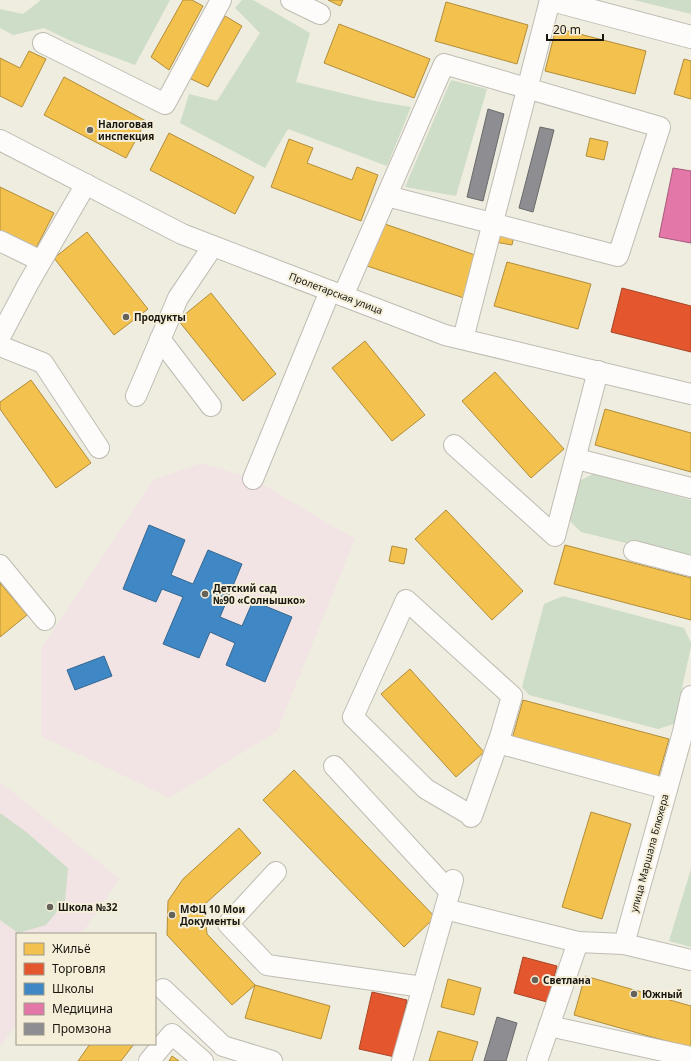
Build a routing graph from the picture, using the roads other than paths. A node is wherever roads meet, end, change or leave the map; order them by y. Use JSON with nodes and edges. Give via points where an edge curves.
{"nodes":[{"id":1,"x":221,"y":0,"type":"edge"},
{"id":2,"x":291,"y":0,"type":"edge"},
{"id":3,"x":551,"y":0,"type":"edge"},
{"id":4,"x":320,"y":14,"type":"dead end"},
{"id":5,"x":691,"y":37,"type":"edge"},
{"id":6,"x":43,"y":43,"type":"dead end"},
{"id":7,"x":527,"y":88,"type":"junction"},
{"id":8,"x":0,"y":140,"type":"edge"},
{"id":9,"x":86,"y":184,"type":"junction"},
{"id":10,"x":387,"y":196,"type":"junction"},
{"id":11,"x":492,"y":223,"type":"junction"},
{"id":12,"x":0,"y":242,"type":"edge"},
{"id":13,"x":213,"y":246,"type":"junction"},
{"id":14,"x":41,"y":261,"type":"junction"},
{"id":15,"x":337,"y":293,"type":"junction"},
{"id":16,"x":0,"y":337,"type":"edge"},
{"id":17,"x":160,"y":339,"type":"junction"},
{"id":18,"x":463,"y":339,"type":"junction"},
{"id":19,"x":0,"y":346,"type":"edge"},
{"id":20,"x":598,"y":371,"type":"junction"},
{"id":21,"x":691,"y":394,"type":"edge"},
{"id":22,"x":136,"y":396,"type":"dead end"},
{"id":23,"x":211,"y":406,"type":"dead end"},
{"id":24,"x":454,"y":445,"type":"dead end"},
{"id":25,"x":99,"y":448,"type":"dead end"},
{"id":26,"x":577,"y":459,"type":"junction"},
{"id":27,"x":253,"y":479,"type":"dead end"},
{"id":28,"x":691,"y":488,"type":"edge"},
{"id":29,"x":634,"y":552,"type":"dead end"},
{"id":30,"x":0,"y":565,"type":"edge"},
{"id":31,"x":691,"y":566,"type":"edge"},
{"id":32,"x":45,"y":620,"type":"dead end"},
{"id":33,"x":691,"y":696,"type":"edge"},
{"id":34,"x":687,"y":733,"type":"edge"},
{"id":35,"x":498,"y":743,"type":"junction"},
{"id":36,"x":334,"y":766,"type":"dead end"},
{"id":37,"x":667,"y":789,"type":"junction"},
{"id":38,"x":276,"y":872,"type":"dead end"},
{"id":39,"x":449,"y":894,"type":"junction"},
{"id":40,"x":578,"y":942,"type":"junction"},
{"id":41,"x":624,"y":944,"type":"junction"},
{"id":42,"x":691,"y":960,"type":"edge"},
{"id":43,"x":423,"y":987,"type":"junction"},
{"id":44,"x":163,"y":989,"type":"dead end"},
{"id":45,"x":549,"y":1026,"type":"junction"},
{"id":46,"x":691,"y":1057,"type":"edge"},
{"id":47,"x":149,"y":1061,"type":"edge"},
{"id":48,"x":202,"y":1061,"type":"edge"},
{"id":49,"x":272,"y":1061,"type":"edge"},
{"id":50,"x":402,"y":1061,"type":"edge"},
{"id":51,"x":537,"y":1061,"type":"edge"}],
"edges":[{"from":1,"to":6,"type":"street","via":[[165,104]]},
{"from":2,"to":4,"type":"street"},
{"from":3,"to":5,"type":"main road"},
{"from":3,"to":7,"type":"street"},
{"from":7,"to":10,"type":"street","via":[[444,64]]},
{"from":7,"to":11,"type":"street"},
{"from":7,"to":11,"type":"street","via":[[660,127],[618,256]]},
{"from":8,"to":9,"type":"street","name":"Пролетарская улица"},
{"from":9,"to":13,"type":"street","name":"Пролетарская улица","via":[[182,234]]},
{"from":9,"to":14,"type":"street"},
{"from":10,"to":11,"type":"street"},
{"from":10,"to":15,"type":"street"},
{"from":11,"to":18,"type":"street"},
{"from":12,"to":14,"type":"street"},
{"from":13,"to":15,"type":"street","name":"Пролетарская улица"},
{"from":13,"to":17,"type":"street","via":[[178,298]]},
{"from":14,"to":16,"type":"street"},
{"from":15,"to":18,"type":"street","name":"Пролетарская улица","via":[[444,335]]},
{"from":15,"to":27,"type":"street"},
{"from":17,"to":22,"type":"street"},
{"from":17,"to":23,"type":"street"},
{"from":18,"to":20,"type":"street","name":"Пролетарская улица"},
{"from":19,"to":25,"type":"street","via":[[43,363]]},
{"from":20,"to":21,"type":"street","name":"Пролетарская улица"},
{"from":20,"to":26,"type":"street"},
{"from":24,"to":26,"type":"street","via":[[555,536]]},
{"from":26,"to":28,"type":"street"},
{"from":29,"to":31,"type":"street"},
{"from":30,"to":32,"type":"street"},
{"from":33,"to":34,"type":"street","name":"улица Маршала Блюхера"},
{"from":34,"to":37,"type":"street","name":"улица Маршала Блюхера"},
{"from":35,"to":35,"type":"street","via":[[512,696],[406,600],[353,718],[426,789],[471,816]]},
{"from":35,"to":37,"type":"street"},
{"from":36,"to":39,"type":"street"},
{"from":37,"to":41,"type":"street","name":"улица Маршала Блюхера"},
{"from":38,"to":43,"type":"street","via":[[228,924],[267,965]]},
{"from":39,"to":40,"type":"street"},
{"from":39,"to":43,"type":"street"},
{"from":40,"to":41,"type":"street"},
{"from":40,"to":45,"type":"street"},
{"from":41,"to":42,"type":"street"},
{"from":43,"to":50,"type":"street"},
{"from":44,"to":49,"type":"street","via":[[224,1046]]},
{"from":45,"to":46,"type":"street"},
{"from":45,"to":51,"type":"street"},
{"from":47,"to":48,"type":"street","via":[[172,1034]]}]}
